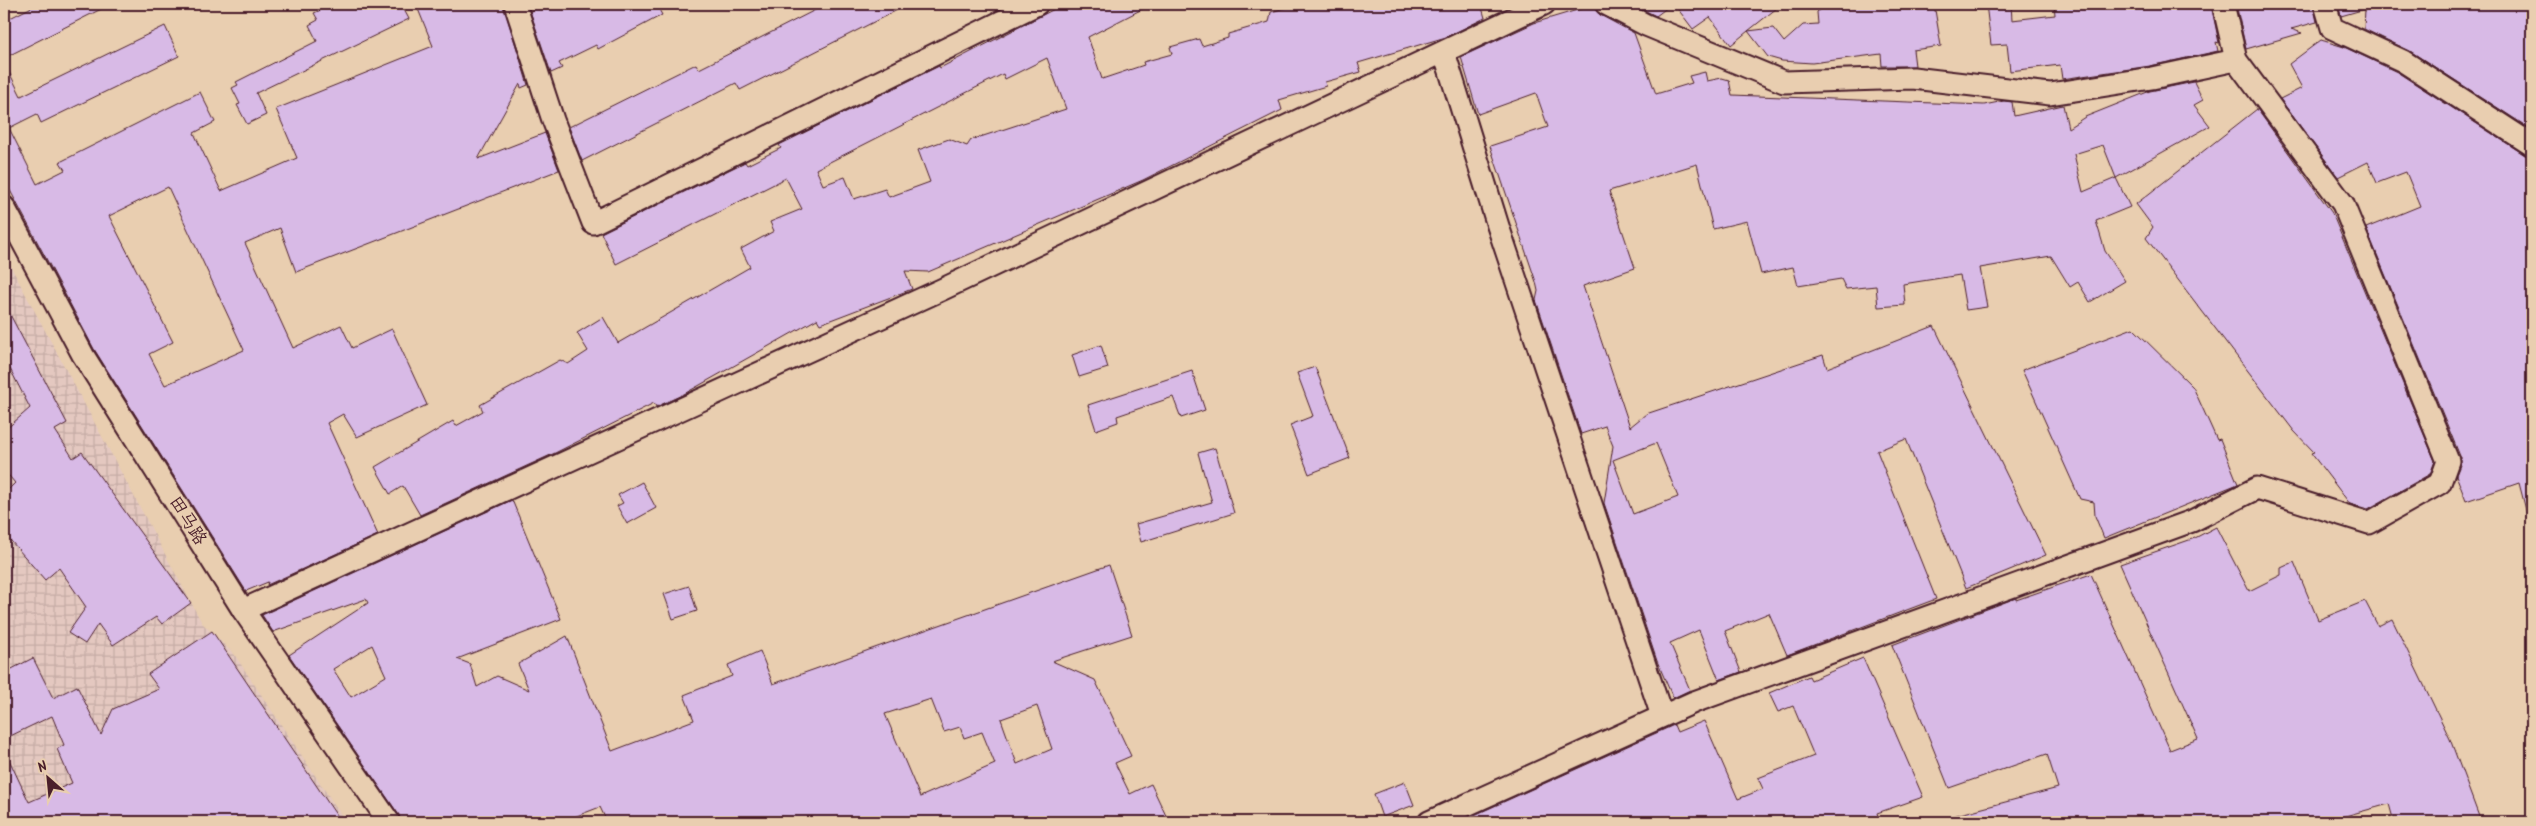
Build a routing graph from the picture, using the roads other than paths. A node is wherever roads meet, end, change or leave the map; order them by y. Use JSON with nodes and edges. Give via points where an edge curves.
{"nodes":[{"id":1,"x":515,"y":4,"type":"edge"},
{"id":2,"x":1037,"y":4,"type":"edge"},
{"id":3,"x":1544,"y":4,"type":"edge"},
{"id":4,"x":1606,"y":4,"type":"edge"},
{"id":5,"x":2223,"y":4,"type":"edge"},
{"id":6,"x":2325,"y":4,"type":"edge"},
{"id":7,"x":1443,"y":52,"type":"junction"},
{"id":8,"x":2236,"y":60,"type":"junction"},
{"id":9,"x":2532,"y":145,"type":"edge"},
{"id":10,"x":4,"y":207,"type":"edge"},
{"id":11,"x":243,"y":610,"type":"junction"},
{"id":12,"x":1662,"y":716,"type":"junction"},
{"id":13,"x":389,"y":822,"type":"edge"},
{"id":14,"x":1429,"y":822,"type":"edge"}],
"edges":[{"from":1,"to":2,"type":"street","via":[[553,120],[593,223]]},
{"from":3,"to":7,"type":"street"},
{"from":4,"to":8,"type":"street","via":[[1646,25],[1784,82],[1913,78],[2050,94],[2152,78]]},
{"from":5,"to":8,"type":"street"},
{"from":6,"to":9,"type":"street","via":[[2332,28],[2403,61]]},
{"from":7,"to":11,"type":"street","via":[[952,284]]},
{"from":7,"to":12,"type":"street","via":[[1501,236]]},
{"from":8,"to":12,"type":"street","via":[[2344,204],[2448,461],[2440,483],[2370,523],[2257,488],[2192,521]]},
{"from":10,"to":11,"type":"street","name":"田马路","via":[[83,355]]},
{"from":11,"to":13,"type":"street","name":"田马路"},
{"from":12,"to":14,"type":"street"}]}
